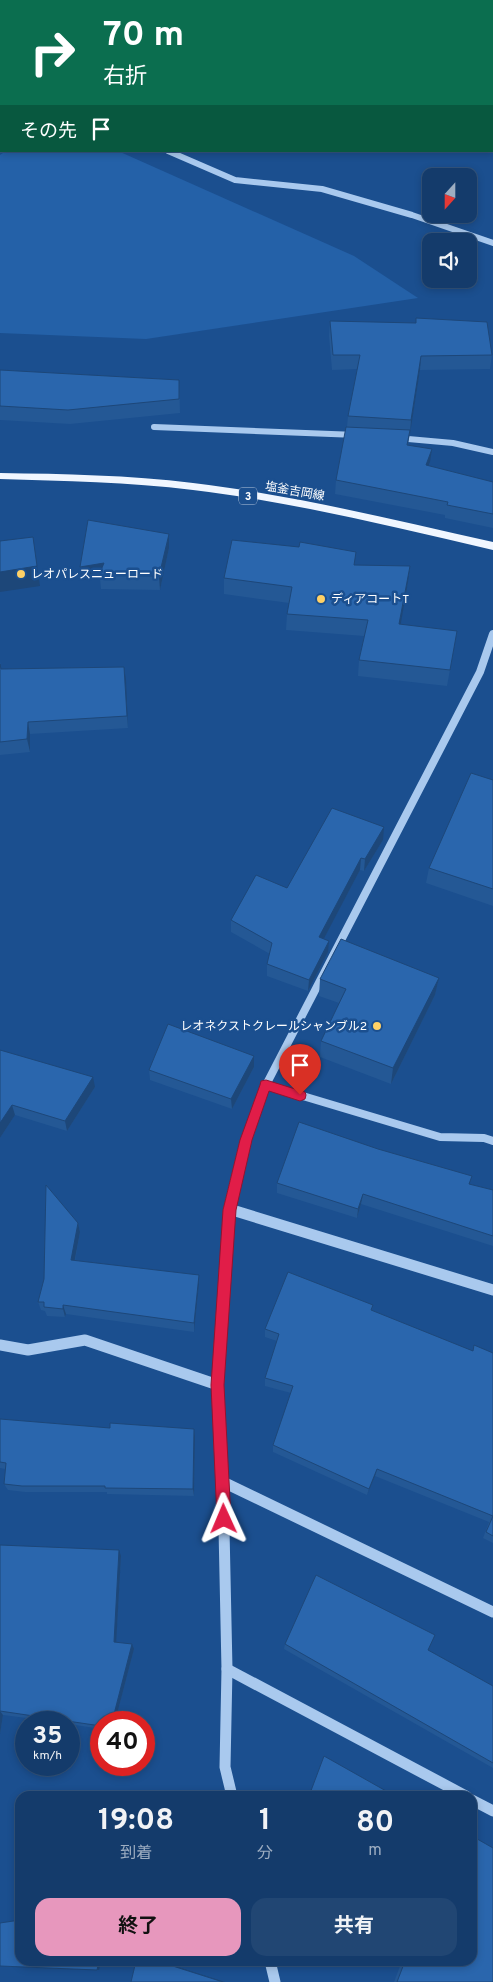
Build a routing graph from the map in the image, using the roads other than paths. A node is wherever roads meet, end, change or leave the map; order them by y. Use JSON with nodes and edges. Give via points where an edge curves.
{"nodes":[{"id":1,"x":170,"y":152,"type":"edge"},
{"id":2,"x":493,"y":243,"type":"edge"},
{"id":3,"x":154,"y":427,"type":"dead end"},
{"id":4,"x":366,"y":436,"type":"edge"},
{"id":5,"x":385,"y":437,"type":"edge"},
{"id":6,"x":493,"y":452,"type":"edge"},
{"id":7,"x":0,"y":476,"type":"edge"},
{"id":8,"x":493,"y":546,"type":"edge"},
{"id":9,"x":493,"y":634,"type":"edge"},
{"id":10,"x":266,"y":1085,"type":"junction"},
{"id":11,"x":493,"y":1142,"type":"edge"},
{"id":12,"x":229,"y":1210,"type":"junction"},
{"id":13,"x":493,"y":1290,"type":"edge"},
{"id":14,"x":0,"y":1345,"type":"edge"},
{"id":15,"x":218,"y":1385,"type":"junction"},
{"id":16,"x":223,"y":1482,"type":"junction"},
{"id":17,"x":493,"y":1612,"type":"edge"},
{"id":18,"x":227,"y":1669,"type":"junction"},
{"id":19,"x":231,"y":1791,"type":"edge"},
{"id":20,"x":457,"y":1791,"type":"edge"},
{"id":21,"x":477,"y":1803,"type":"edge"},
{"id":22,"x":493,"y":1811,"type":"edge"},
{"id":23,"x":271,"y":1966,"type":"edge"},
{"id":24,"x":275,"y":1982,"type":"edge"}],
"edges":[{"from":1,"to":2,"type":"street","via":[[235,180],[322,189]]},
{"from":3,"to":4,"type":"street"},
{"from":5,"to":6,"type":"street","via":[[453,443]]},
{"from":7,"to":8,"type":"main road","name":"塩釜吉岡線","number":"3","via":[[152,482],[223,492],[327,509]]},
{"from":9,"to":10,"type":"street","via":[[480,672]]},
{"from":10,"to":11,"type":"street","via":[[440,1137],[484,1138]]},
{"from":10,"to":12,"type":"street","via":[[246,1140]]},
{"from":12,"to":13,"type":"street"},
{"from":12,"to":15,"type":"street"},
{"from":14,"to":15,"type":"street","via":[[28,1350],[85,1340]]},
{"from":15,"to":16,"type":"street"},
{"from":16,"to":17,"type":"street"},
{"from":16,"to":18,"type":"street"},
{"from":18,"to":19,"type":"street","via":[[225,1767]]},
{"from":18,"to":20,"type":"street"},
{"from":21,"to":22,"type":"street"},
{"from":23,"to":24,"type":"street"}]}
